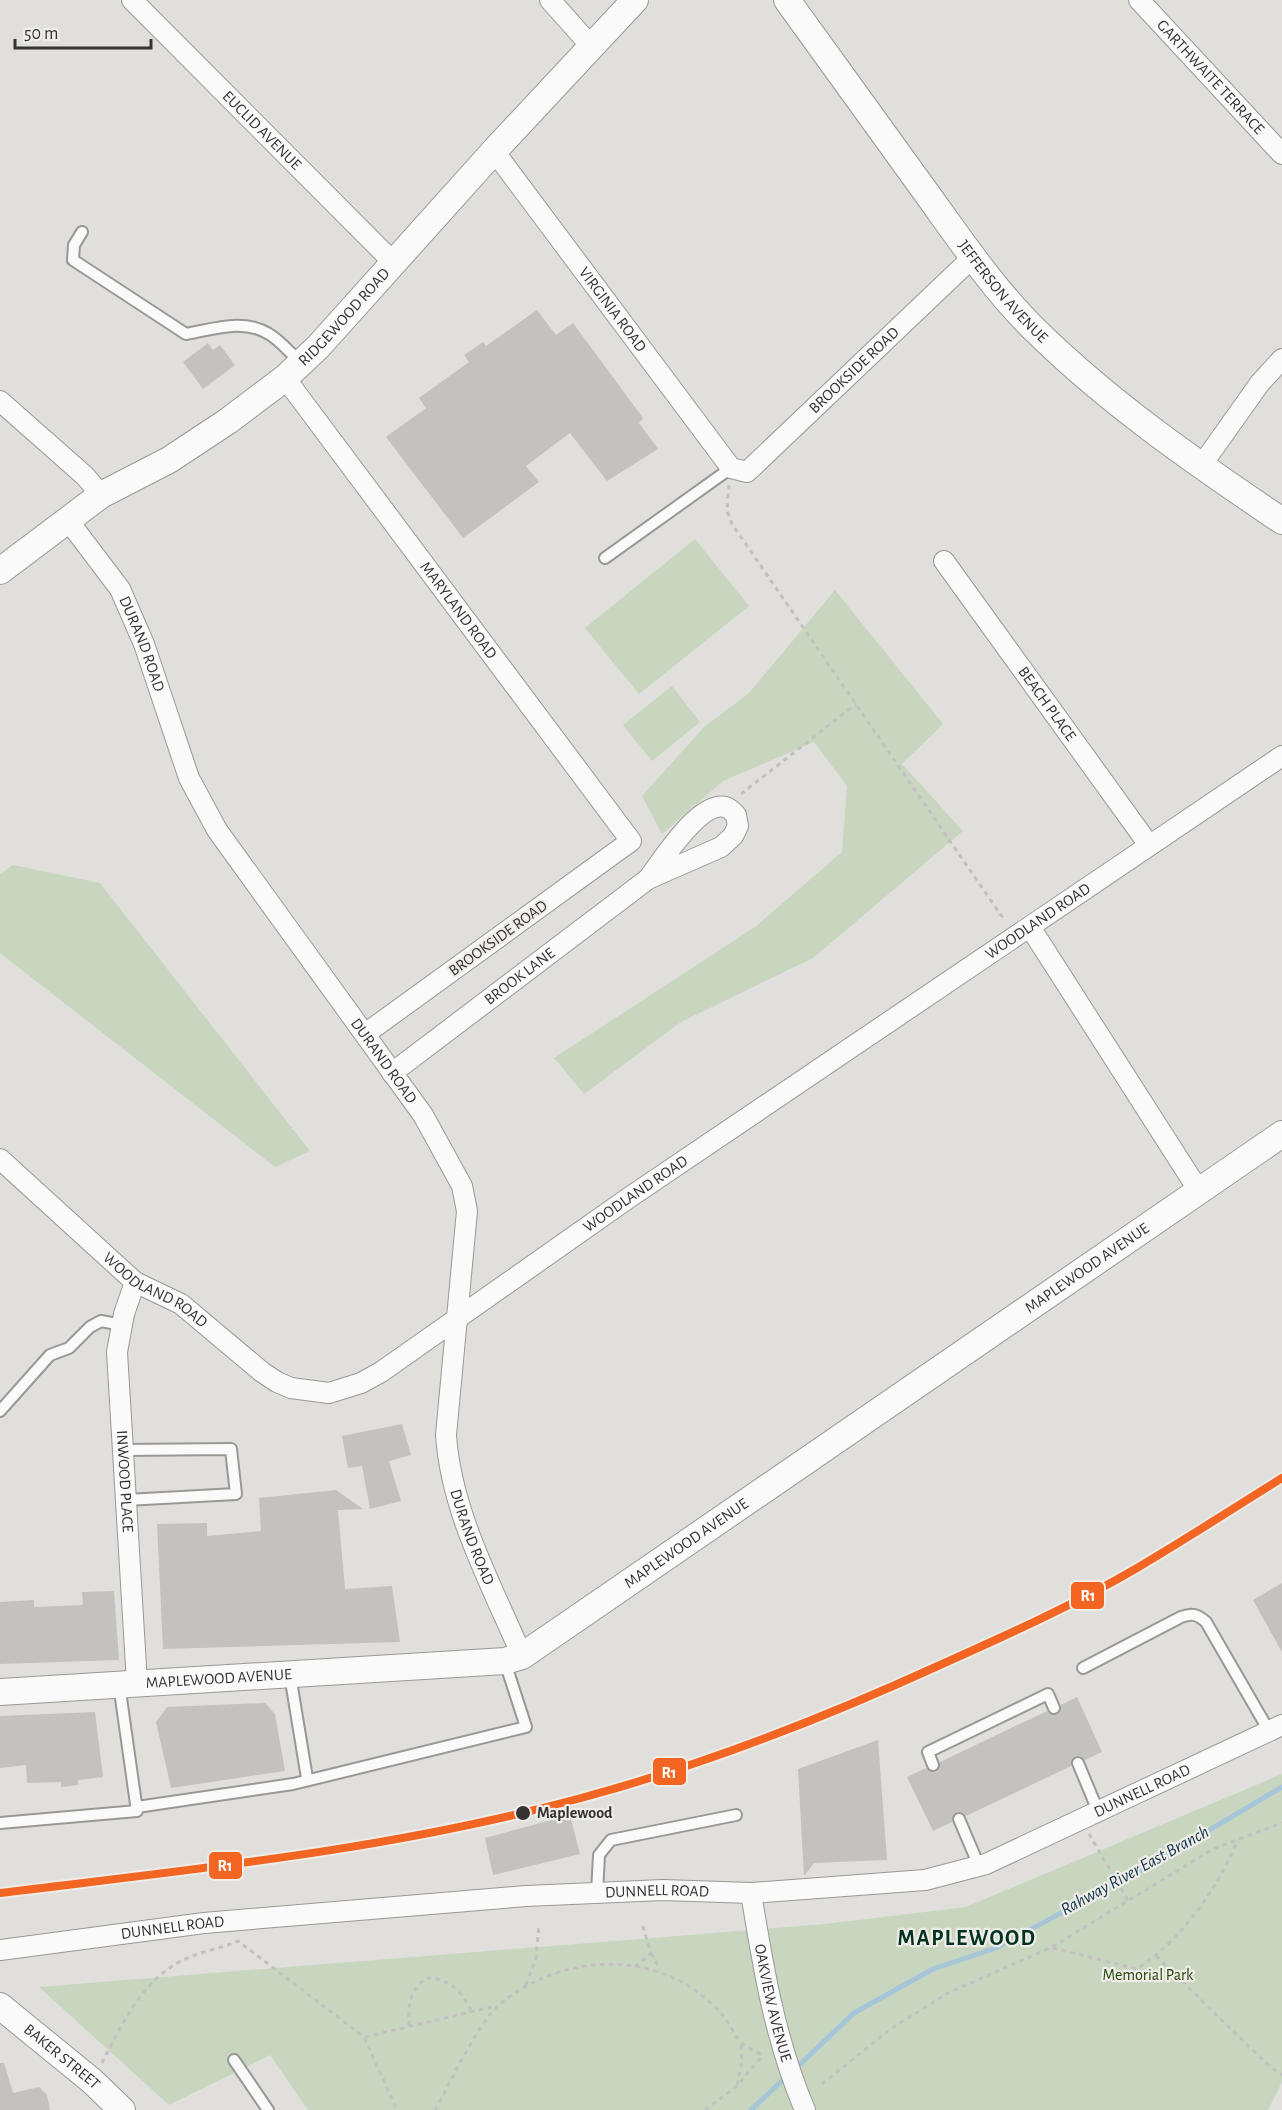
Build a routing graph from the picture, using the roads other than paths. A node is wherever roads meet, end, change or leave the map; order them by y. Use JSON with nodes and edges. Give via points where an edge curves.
{"nodes":[{"id":1,"x":132,"y":0,"type":"edge"},
{"id":2,"x":550,"y":0,"type":"edge"},
{"id":3,"x":635,"y":0,"type":"edge"},
{"id":4,"x":787,"y":0,"type":"edge"},
{"id":5,"x":1139,"y":0,"type":"edge"},
{"id":6,"x":591,"y":46,"type":"junction"},
{"id":7,"x":494,"y":151,"type":"junction"},
{"id":8,"x":1282,"y":154,"type":"edge"},
{"id":9,"x":82,"y":232,"type":"dead end"},
{"id":10,"x":973,"y":257,"type":"junction"},
{"id":11,"x":393,"y":262,"type":"junction"},
{"id":12,"x":1282,"y":358,"type":"edge"},
{"id":13,"x":293,"y":371,"type":"junction"},
{"id":14,"x":0,"y":401,"type":"edge"},
{"id":15,"x":1201,"y":466,"type":"junction"},
{"id":16,"x":731,"y":468,"type":"junction"},
{"id":17,"x":101,"y":495,"type":"junction"},
{"id":18,"x":67,"y":519,"type":"junction"},
{"id":19,"x":1282,"y":521,"type":"edge"},
{"id":20,"x":605,"y":558,"type":"dead end"},
{"id":21,"x":944,"y":561,"type":"dead end"},
{"id":22,"x":0,"y":571,"type":"edge"},
{"id":23,"x":1282,"y":756,"type":"edge"},
{"id":24,"x":632,"y":841,"type":"joint"},
{"id":25,"x":1149,"y":845,"type":"junction"},
{"id":26,"x":648,"y":879,"type":"junction"},
{"id":27,"x":1030,"y":927,"type":"junction"},
{"id":28,"x":365,"y":1034,"type":"junction"},
{"id":29,"x":392,"y":1072,"type":"junction"},
{"id":30,"x":1282,"y":1134,"type":"edge"},
{"id":31,"x":0,"y":1160,"type":"edge"},
{"id":32,"x":1199,"y":1191,"type":"junction"},
{"id":33,"x":135,"y":1282,"type":"junction"},
{"id":34,"x":458,"y":1318,"type":"junction"},
{"id":35,"x":122,"y":1325,"type":"junction"},
{"id":36,"x":0,"y":1411,"type":"edge"},
{"id":37,"x":123,"y":1450,"type":"junction"},
{"id":38,"x":126,"y":1500,"type":"junction"},
{"id":39,"x":514,"y":1659,"type":"junction"},
{"id":40,"x":1083,"y":1668,"type":"dead end"},
{"id":41,"x":290,"y":1675,"type":"junction"},
{"id":42,"x":128,"y":1684,"type":"junction"},
{"id":43,"x":0,"y":1692,"type":"edge"},
{"id":44,"x":1054,"y":1708,"type":"dead end"},
{"id":45,"x":1276,"y":1728,"type":"edge"},
{"id":46,"x":1078,"y":1763,"type":"dead end"},
{"id":47,"x":933,"y":1765,"type":"dead end"},
{"id":48,"x":307,"y":1778,"type":"junction"},
{"id":49,"x":137,"y":1807,"type":"junction"},
{"id":50,"x":1098,"y":1812,"type":"junction"},
{"id":51,"x":736,"y":1815,"type":"dead end"},
{"id":52,"x":958,"y":1819,"type":"dead end"},
{"id":53,"x":0,"y":1823,"type":"edge"},
{"id":54,"x":979,"y":1866,"type":"junction"},
{"id":55,"x":597,"y":1893,"type":"junction"},
{"id":56,"x":751,"y":1893,"type":"junction"},
{"id":57,"x":0,"y":1950,"type":"edge"},
{"id":58,"x":0,"y":2006,"type":"edge"},
{"id":59,"x":234,"y":2060,"type":"dead end"},
{"id":60,"x":122,"y":2110,"type":"edge"},
{"id":61,"x":268,"y":2110,"type":"edge"},
{"id":62,"x":805,"y":2110,"type":"edge"}],
"edges":[{"from":1,"to":11,"type":"street","name":"EUCLID AVENUE"},
{"from":2,"to":6,"type":"street"},
{"from":3,"to":6,"type":"street","name":"RIDGEWOOD ROAD"},
{"from":4,"to":10,"type":"street","name":"JEFFERSON AVENUE"},
{"from":5,"to":8,"type":"street","name":"GARTHWAITE TERRACE"},
{"from":6,"to":7,"type":"street","name":"RIDGEWOOD ROAD"},
{"from":7,"to":11,"type":"street","name":"RIDGEWOOD ROAD"},
{"from":7,"to":16,"type":"street","name":"VIRGINIA ROAD"},
{"from":9,"to":13,"type":"lane","via":[[74,245],[73,260],[186,334],[235,324],[270,334]]},
{"from":10,"to":15,"type":"street","name":"JEFFERSON AVENUE","via":[[1033,328],[1070,363]]},
{"from":10,"to":16,"type":"street","name":"BROOKSIDE ROAD","via":[[747,472]]},
{"from":11,"to":13,"type":"street","name":"RIDGEWOOD ROAD"},
{"from":12,"to":15,"type":"street"},
{"from":13,"to":17,"type":"street","name":"RIDGEWOOD ROAD","via":[[169,460]]},
{"from":13,"to":24,"type":"street","name":"MARYLAND ROAD"},
{"from":14,"to":17,"type":"street","via":[[85,476]]},
{"from":15,"to":19,"type":"street","name":"JEFFERSON AVENUE"},
{"from":16,"to":20,"type":"lane"},
{"from":17,"to":18,"type":"street","name":"RIDGEWOOD ROAD"},
{"from":18,"to":22,"type":"street","name":"RIDGEWOOD ROAD"},
{"from":18,"to":28,"type":"street","name":"DURAND ROAD","via":[[120,589],[144,644],[189,778],[217,830]]},
{"from":21,"to":25,"type":"street","name":"BEACH PLACE"},
{"from":23,"to":25,"type":"street","name":"WOODLAND ROAD"},
{"from":24,"to":28,"type":"street","name":"BROOKSIDE ROAD"},
{"from":25,"to":27,"type":"street","name":"WOODLAND ROAD"},
{"from":26,"to":26,"type":"street","name":"BROOK LANE","via":[[721,847],[738,826],[736,814],[726,807],[713,807],[694,820]]},
{"from":26,"to":29,"type":"street","name":"BROOK LANE"},
{"from":27,"to":32,"type":"street"},
{"from":27,"to":34,"type":"street","name":"WOODLAND ROAD"},
{"from":28,"to":29,"type":"street","name":"DURAND ROAD"},
{"from":29,"to":34,"type":"street","name":"DURAND ROAD","via":[[423,1115],[462,1186],[467,1211]]},
{"from":30,"to":32,"type":"street","name":"MAPLEWOOD AVENUE"},
{"from":31,"to":33,"type":"street","name":"WOODLAND ROAD"},
{"from":32,"to":39,"type":"street","name":"MAPLEWOOD AVENUE"},
{"from":33,"to":34,"type":"street","name":"WOODLAND ROAD","via":[[181,1304],[262,1372],[291,1388],[310,1392],[328,1393],[361,1383]]},
{"from":33,"to":35,"type":"street","name":"INWOOD PLACE"},
{"from":34,"to":39,"type":"street","name":"DURAND ROAD","via":[[446,1435],[448,1469]]},
{"from":35,"to":36,"type":"lane","via":[[101,1321],[69,1348],[50,1355]]},
{"from":35,"to":37,"type":"street","name":"INWOOD PLACE","via":[[117,1352]]},
{"from":37,"to":38,"type":"street","name":"INWOOD PLACE"},
{"from":37,"to":38,"type":"lane","via":[[231,1449],[236,1494]]},
{"from":38,"to":42,"type":"street","name":"INWOOD PLACE"},
{"from":39,"to":41,"type":"street","name":"MAPLEWOOD AVENUE"},
{"from":39,"to":48,"type":"lane","via":[[526,1727]]},
{"from":40,"to":45,"type":"lane","via":[[1181,1617],[1197,1615],[1206,1622]]},
{"from":41,"to":42,"type":"street","name":"MAPLEWOOD AVENUE"},
{"from":41,"to":48,"type":"lane"},
{"from":42,"to":43,"type":"street","name":"MAPLEWOOD AVENUE"},
{"from":42,"to":49,"type":"lane"},
{"from":44,"to":47,"type":"lane","via":[[1048,1694],[928,1752]]},
{"from":45,"to":50,"type":"street","name":"DUNNELL ROAD"},
{"from":46,"to":50,"type":"lane"},
{"from":48,"to":49,"type":"lane","via":[[293,1784]]},
{"from":49,"to":53,"type":"lane","via":[[138,1811]]},
{"from":50,"to":54,"type":"street","name":"DUNNELL ROAD"},
{"from":51,"to":55,"type":"lane","via":[[611,1839],[599,1855]]},
{"from":52,"to":54,"type":"lane"},
{"from":54,"to":56,"type":"street","name":"DUNNELL ROAD","via":[[925,1880]]},
{"from":55,"to":56,"type":"street","name":"DUNNELL ROAD"},
{"from":55,"to":57,"type":"street","name":"DUNNELL ROAD","via":[[204,1923]]},
{"from":56,"to":62,"type":"street","name":"OAKVIEW AVENUE","via":[[767,1987]]},
{"from":58,"to":60,"type":"street","name":"BAKER STREET"},
{"from":59,"to":61,"type":"lane"}]}
